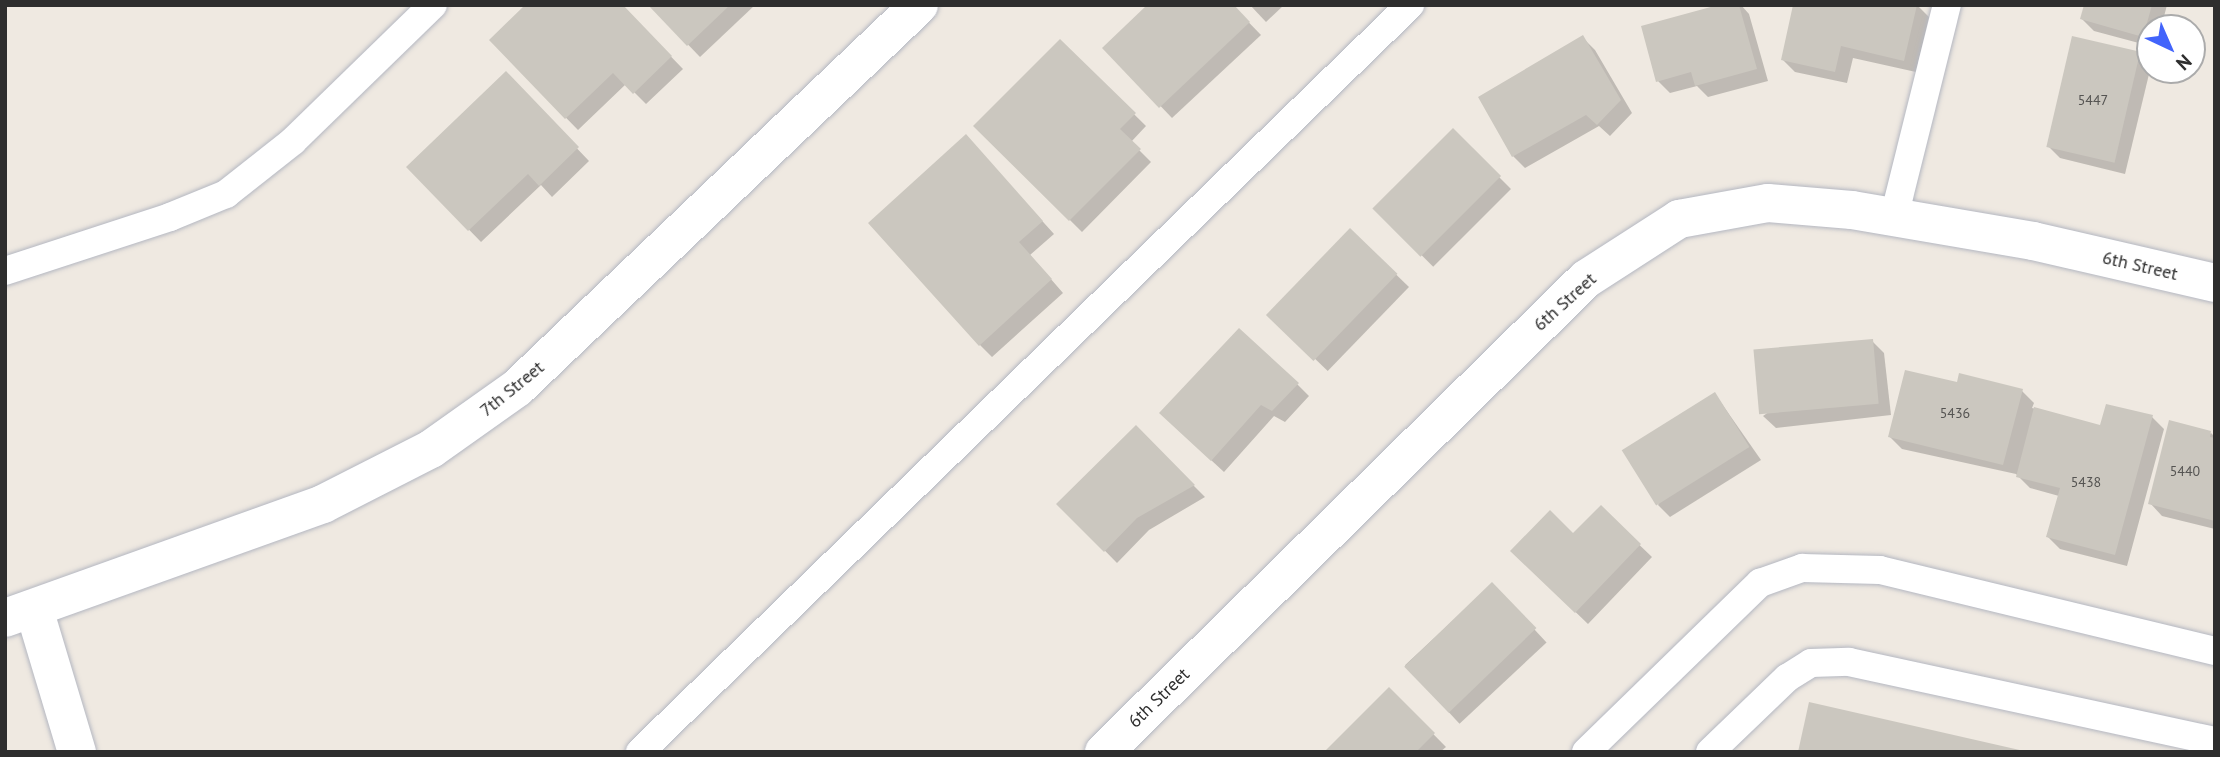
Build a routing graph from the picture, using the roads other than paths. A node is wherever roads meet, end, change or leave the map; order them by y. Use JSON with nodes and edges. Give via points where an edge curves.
{"nodes":[{"id":1,"x":433,"y":5,"type":"edge"},
{"id":2,"x":919,"y":5,"type":"edge"},
{"id":3,"x":1410,"y":5,"type":"edge"},
{"id":4,"x":1947,"y":5,"type":"edge"},
{"id":5,"x":1894,"y":217,"type":"junction"},
{"id":6,"x":5,"y":271,"type":"edge"},
{"id":7,"x":2215,"y":283,"type":"edge"},
{"id":8,"x":20,"y":614,"type":"edge"},
{"id":9,"x":2215,"y":651,"type":"edge"},
{"id":10,"x":2215,"y":741,"type":"edge"},
{"id":11,"x":77,"y":752,"type":"edge"},
{"id":12,"x":640,"y":752,"type":"edge"},
{"id":13,"x":1104,"y":752,"type":"edge"},
{"id":14,"x":1586,"y":752,"type":"edge"},
{"id":15,"x":1710,"y":752,"type":"edge"}],
"edges":[{"from":1,"to":6,"type":"lane","via":[[293,141],[226,194]]},
{"from":2,"to":8,"type":"street","name":"7th Street","via":[[517,388],[431,449],[323,504]]},
{"from":3,"to":12,"type":"lane"},
{"from":4,"to":5,"type":"lane"},
{"from":5,"to":7,"type":"street","name":"6th Street","via":[[2033,241]]},
{"from":5,"to":13,"type":"street","name":"6th Street","via":[[1768,203],[1679,219],[1586,279]]},
{"from":8,"to":11,"type":"street"},
{"from":9,"to":14,"type":"lane","via":[[1880,570],[1802,568],[1760,583]]},
{"from":10,"to":15,"type":"lane","via":[[1849,662],[1811,663],[1787,678]]}]}
